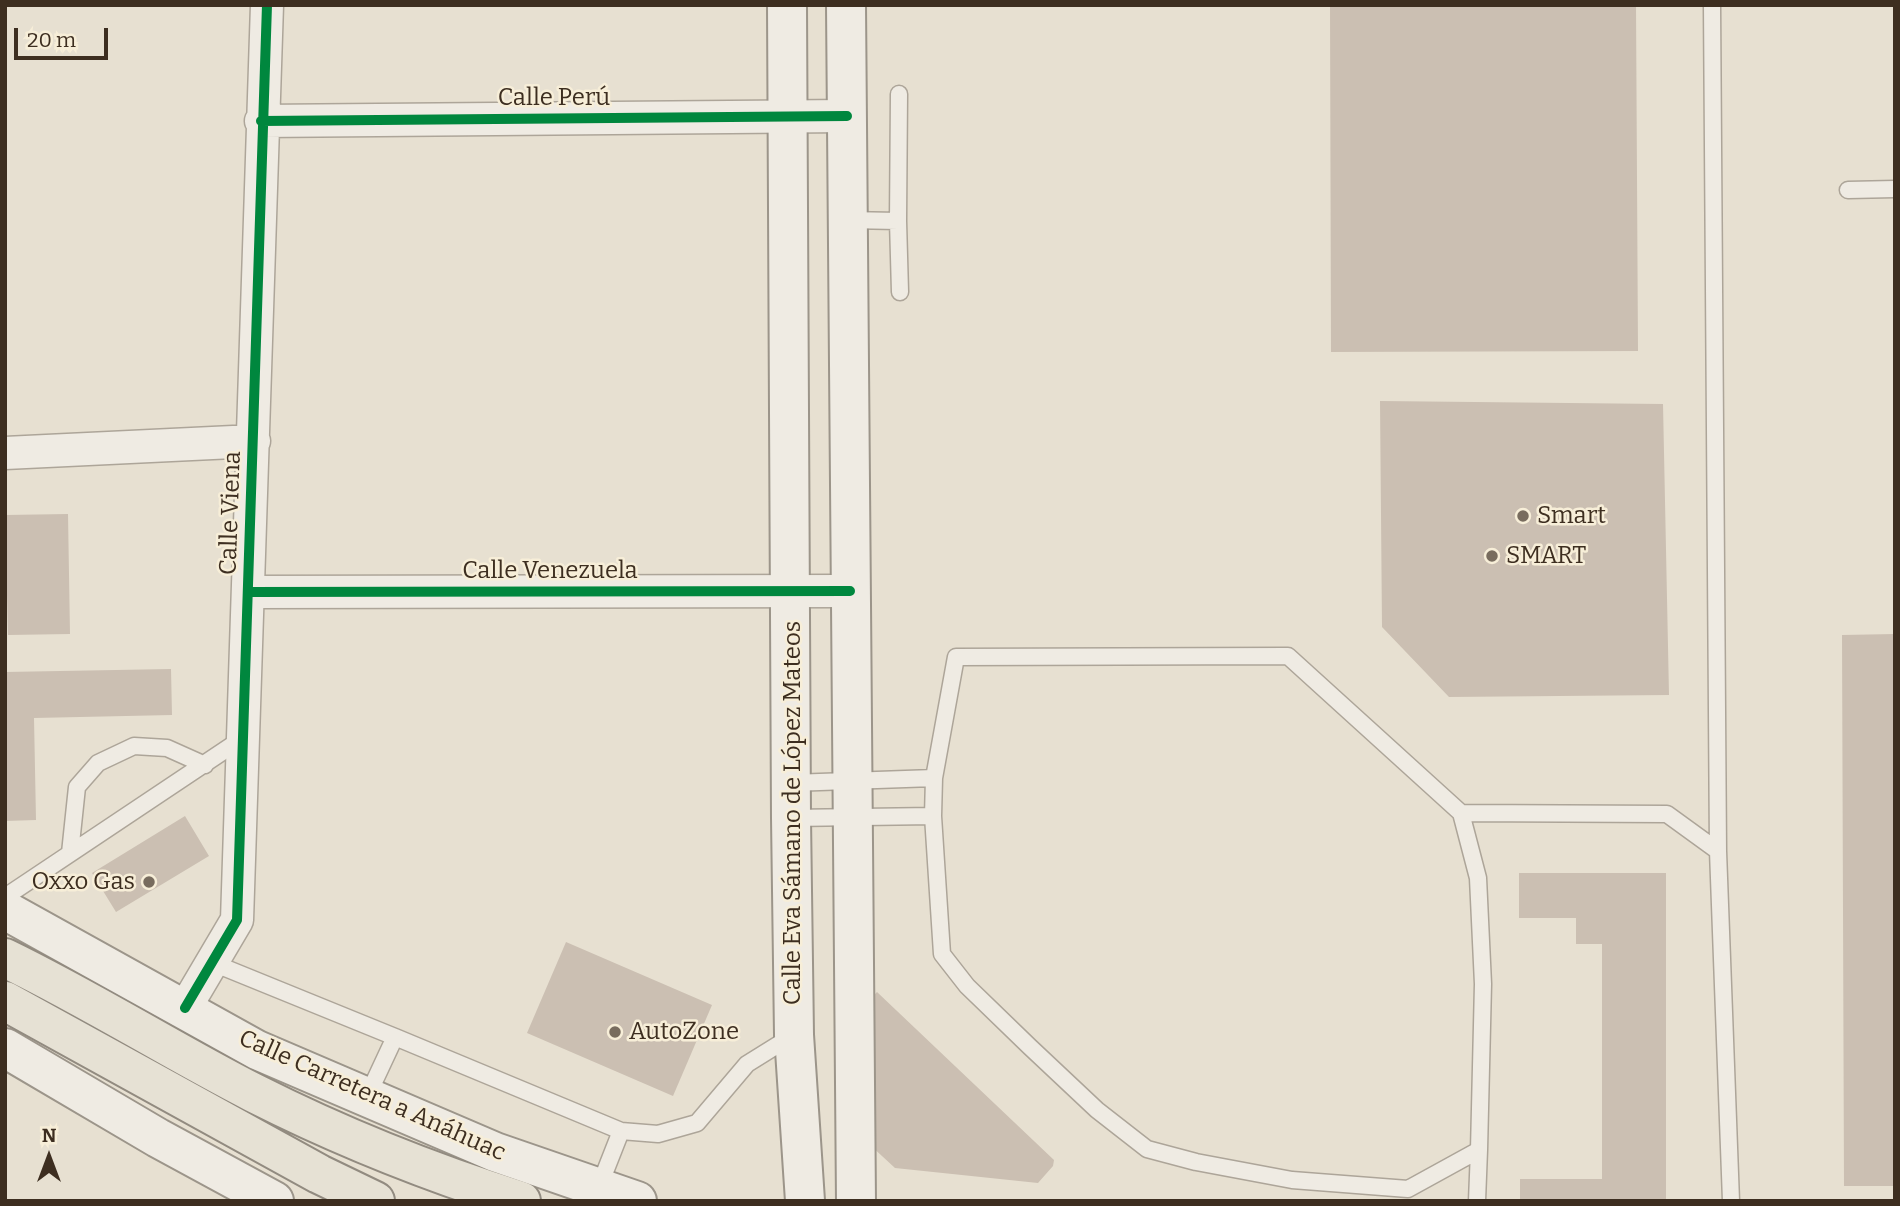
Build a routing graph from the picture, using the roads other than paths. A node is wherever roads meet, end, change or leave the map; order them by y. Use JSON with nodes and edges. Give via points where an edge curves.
{"nodes":[{"id":1,"x":267,"y":5,"type":"edge"},
{"id":2,"x":787,"y":5,"type":"edge"},
{"id":3,"x":846,"y":5,"type":"edge"},
{"id":4,"x":1712,"y":5,"type":"edge"},
{"id":5,"x":899,"y":94,"type":"dead end"},
{"id":6,"x":847,"y":116,"type":"junction"},
{"id":7,"x":788,"y":117,"type":"junction"},
{"id":8,"x":261,"y":121,"type":"junction"},
{"id":9,"x":1848,"y":190,"type":"dead end"},
{"id":10,"x":1895,"y":190,"type":"edge"},
{"id":11,"x":847,"y":220,"type":"junction"},
{"id":12,"x":898,"y":221,"type":"junction"},
{"id":13,"x":900,"y":292,"type":"dead end"},
{"id":14,"x":254,"y":441,"type":"junction"},
{"id":15,"x":5,"y":453,"type":"edge"},
{"id":16,"x":850,"y":591,"type":"junction"},
{"id":17,"x":249,"y":592,"type":"junction"},
{"id":18,"x":791,"y":593,"type":"junction"},
{"id":19,"x":243,"y":738,"type":"junction"},
{"id":20,"x":205,"y":765,"type":"junction"},
{"id":21,"x":934,"y":778,"type":"junction"},
{"id":22,"x":852,"y":781,"type":"junction"},
{"id":23,"x":791,"y":800,"type":"junction"},
{"id":24,"x":1461,"y":813,"type":"junction"},
{"id":25,"x":933,"y":816,"type":"junction"},
{"id":26,"x":851,"y":818,"type":"junction"},
{"id":27,"x":1718,"y":850,"type":"junction"},
{"id":28,"x":70,"y":853,"type":"junction"},
{"id":29,"x":5,"y":897,"type":"edge"},
{"id":30,"x":5,"y":910,"type":"edge"},
{"id":31,"x":5,"y":958,"type":"edge"},
{"id":32,"x":213,"y":963,"type":"junction"},
{"id":33,"x":5,"y":1001,"type":"edge"},
{"id":34,"x":185,"y":1008,"type":"junction"},
{"id":35,"x":794,"y":1035,"type":"junction"},
{"id":36,"x":395,"y":1037,"type":"junction"},
{"id":37,"x":5,"y":1048,"type":"edge"},
{"id":38,"x":366,"y":1099,"type":"junction"},
{"id":39,"x":621,"y":1131,"type":"junction"},
{"id":40,"x":1479,"y":1150,"type":"junction"},
{"id":41,"x":855,"y":1186,"type":"edge"},
{"id":42,"x":599,"y":1187,"type":"junction"},
{"id":43,"x":803,"y":1195,"type":"edge"},
{"id":44,"x":274,"y":1201,"type":"edge"},
{"id":45,"x":375,"y":1201,"type":"edge"},
{"id":46,"x":521,"y":1201,"type":"edge"},
{"id":47,"x":637,"y":1201,"type":"edge"},
{"id":48,"x":881,"y":1201,"type":"edge"},
{"id":49,"x":1477,"y":1201,"type":"edge"},
{"id":50,"x":1731,"y":1201,"type":"edge"}],
"edges":[{"from":1,"to":8,"type":"street","name":"Calle Viena"},
{"from":2,"to":7,"type":"main road","name":"Calle Eva Sámano de López Mateos"},
{"from":3,"to":6,"type":"main road"},
{"from":4,"to":27,"type":"lane"},
{"from":5,"to":12,"type":"lane"},
{"from":6,"to":7,"type":"street","name":"Calle Perú"},
{"from":6,"to":11,"type":"main road"},
{"from":7,"to":8,"type":"street","name":"Calle Perú"},
{"from":7,"to":18,"type":"main road","name":"Calle Eva Sámano de López Mateos"},
{"from":8,"to":14,"type":"street","name":"Calle Viena"},
{"from":9,"to":10,"type":"lane"},
{"from":11,"to":12,"type":"lane"},
{"from":11,"to":16,"type":"main road"},
{"from":12,"to":13,"type":"lane"},
{"from":14,"to":15,"type":"street"},
{"from":14,"to":17,"type":"street","name":"Calle Viena"},
{"from":16,"to":18,"type":"street","name":"Calle Venezuela"},
{"from":16,"to":22,"type":"main road"},
{"from":17,"to":18,"type":"street","name":"Calle Venezuela"},
{"from":17,"to":19,"type":"street","name":"Calle Viena"},
{"from":18,"to":23,"type":"main road","name":"Calle Eva Sámano de López Mateos"},
{"from":19,"to":20,"type":"lane"},
{"from":19,"to":32,"type":"street","name":"Calle Viena","via":[[237,920]]},
{"from":20,"to":28,"type":"lane"},
{"from":20,"to":28,"type":"lane","via":[[167,748],[134,746],[98,763],[77,787]]},
{"from":21,"to":22,"type":"lane"},
{"from":21,"to":24,"type":"lane","via":[[956,657],[1288,656]]},
{"from":21,"to":25,"type":"lane"},
{"from":22,"to":23,"type":"lane"},
{"from":22,"to":26,"type":"main road"},
{"from":23,"to":26,"type":"lane"},
{"from":23,"to":35,"type":"main road","name":"Calle Eva Sámano de López Mateos"},
{"from":24,"to":27,"type":"lane","via":[[1667,814]]},
{"from":24,"to":40,"type":"lane","via":[[1478,892],[1483,984]]},
{"from":25,"to":26,"type":"lane"},
{"from":25,"to":40,"type":"lane","via":[[942,954],[967,986],[1030,1047],[1147,1149],[1292,1180],[1408,1189]]},
{"from":26,"to":41,"type":"main road"},
{"from":27,"to":50,"type":"lane"},
{"from":28,"to":29,"type":"lane"},
{"from":30,"to":34,"type":"main road","name":"Calle Carretera a Anáhuac"},
{"from":31,"to":46,"type":"main road","via":[[335,1132]]},
{"from":32,"to":34,"type":"street","name":"Calle Viena"},
{"from":32,"to":36,"type":"lane"},
{"from":33,"to":45,"type":"main road"},
{"from":34,"to":38,"type":"main road","name":"Calle Carretera a Anáhuac","via":[[257,1050]]},
{"from":35,"to":39,"type":"lane","via":[[747,1064],[696,1123],[657,1134]]},
{"from":35,"to":43,"type":"main road","name":"Calle Eva Sámano de López Mateos"},
{"from":36,"to":38,"type":"lane"},
{"from":36,"to":39,"type":"lane"},
{"from":37,"to":44,"type":"main road"},
{"from":38,"to":42,"type":"main road","name":"Calle Carretera a Anáhuac","via":[[495,1152]]},
{"from":39,"to":42,"type":"lane"},
{"from":40,"to":49,"type":"lane"},
{"from":41,"to":48,"type":"main road"},
{"from":42,"to":47,"type":"main road","name":"Calle Carretera a Anáhuac"}]}
